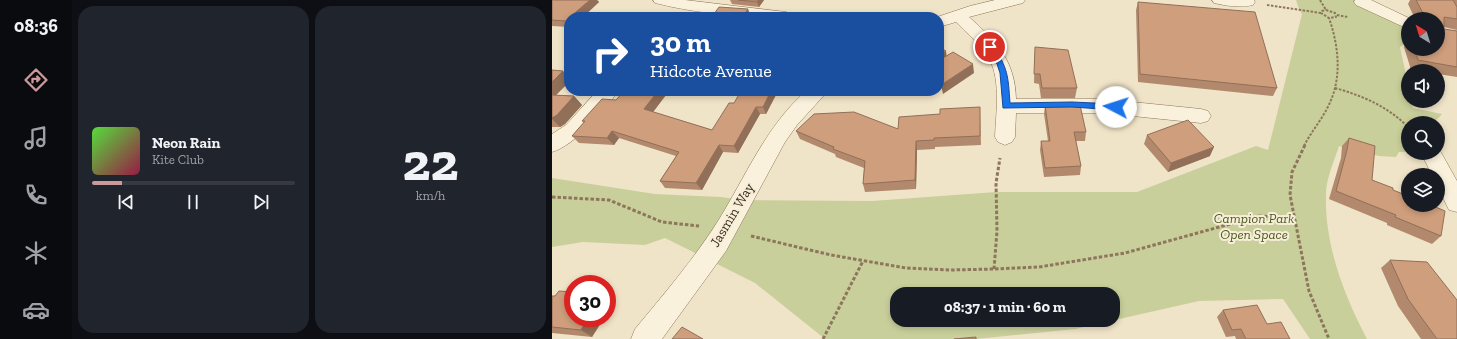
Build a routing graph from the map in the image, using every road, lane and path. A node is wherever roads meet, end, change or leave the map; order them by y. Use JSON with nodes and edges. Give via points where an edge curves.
{"nodes":[{"id":1,"x":661,"y":0,"type":"edge"},
{"id":2,"x":787,"y":0,"type":"edge"},
{"id":3,"x":1018,"y":0,"type":"edge"},
{"id":4,"x":1221,"y":0,"type":"edge"},
{"id":5,"x":1320,"y":0,"type":"edge"},
{"id":6,"x":1247,"y":2,"type":"joint"},
{"id":7,"x":1362,"y":2,"type":"dead end"},
{"id":8,"x":1326,"y":10,"type":"junction"},
{"id":9,"x":690,"y":12,"type":"edge"},
{"id":10,"x":782,"y":12,"type":"edge"},
{"id":11,"x":1321,"y":13,"type":"junction"},
{"id":12,"x":958,"y":15,"type":"junction"},
{"id":13,"x":1329,"y":18,"type":"junction"},
{"id":14,"x":944,"y":20,"type":"edge"},
{"id":15,"x":1401,"y":21,"type":"edge"},
{"id":16,"x":1335,"y":88,"type":"junction"},
{"id":17,"x":604,"y":96,"type":"edge"},
{"id":18,"x":812,"y":96,"type":"edge"},
{"id":19,"x":1006,"y":106,"type":"junction"},
{"id":20,"x":1201,"y":116,"type":"dead end"},
{"id":21,"x":1401,"y":120,"type":"edge"},
{"id":22,"x":1006,"y":137,"type":"joint"},
{"id":23,"x":552,"y":144,"type":"edge"},
{"id":24,"x":1436,"y":160,"type":"edge"},
{"id":25,"x":552,"y":197,"type":"edge"},
{"id":26,"x":1457,"y":203,"type":"edge"},
{"id":27,"x":1295,"y":218,"type":"junction"},
{"id":28,"x":725,"y":229,"type":"junction"},
{"id":29,"x":863,"y":261,"type":"junction"},
{"id":30,"x":994,"y":269,"type":"junction"},
{"id":31,"x":645,"y":339,"type":"edge"},
{"id":32,"x":823,"y":339,"type":"edge"},
{"id":33,"x":1329,"y":339,"type":"edge"}],
"edges":[{"from":1,"to":9,"type":"street"},
{"from":2,"to":10,"type":"street"},
{"from":3,"to":12,"type":"street"},
{"from":4,"to":6,"type":"street"},
{"from":5,"to":8,"type":"path"},
{"from":6,"to":11,"type":"path"},
{"from":7,"to":15,"type":"street"},
{"from":8,"to":11,"type":"path"},
{"from":8,"to":13,"type":"path","via":[[1337,15]]},
{"from":11,"to":13,"type":"path"},
{"from":12,"to":14,"type":"street"},
{"from":12,"to":19,"type":"street","via":[[990,47],[1001,64]]},
{"from":13,"to":16,"type":"path","via":[[1338,58]]},
{"from":16,"to":21,"type":"path","via":[[1378,103]]},
{"from":16,"to":27,"type":"path","via":[[1331,101],[1305,144],[1292,172],[1290,195]]},
{"from":17,"to":23,"type":"street","via":[[573,130]]},
{"from":18,"to":28,"type":"street","name":"Jasmin Way","via":[[780,132]]},
{"from":19,"to":20,"type":"street","via":[[1072,104],[1143,118]]},
{"from":19,"to":22,"type":"street"},
{"from":22,"to":30,"type":"path","via":[[997,165]]},
{"from":24,"to":26,"type":"street"},
{"from":25,"to":28,"type":"path","via":[[609,200],[662,222]]},
{"from":27,"to":30,"type":"path","via":[[1259,216],[1125,253],[1040,267]]},
{"from":27,"to":33,"type":"path","via":[[1309,291]]},
{"from":28,"to":29,"type":"path"},
{"from":28,"to":31,"type":"street","name":"Jasmin Way","via":[[686,287]]},
{"from":29,"to":30,"type":"path","via":[[906,268]]},
{"from":29,"to":32,"type":"path"}]}
